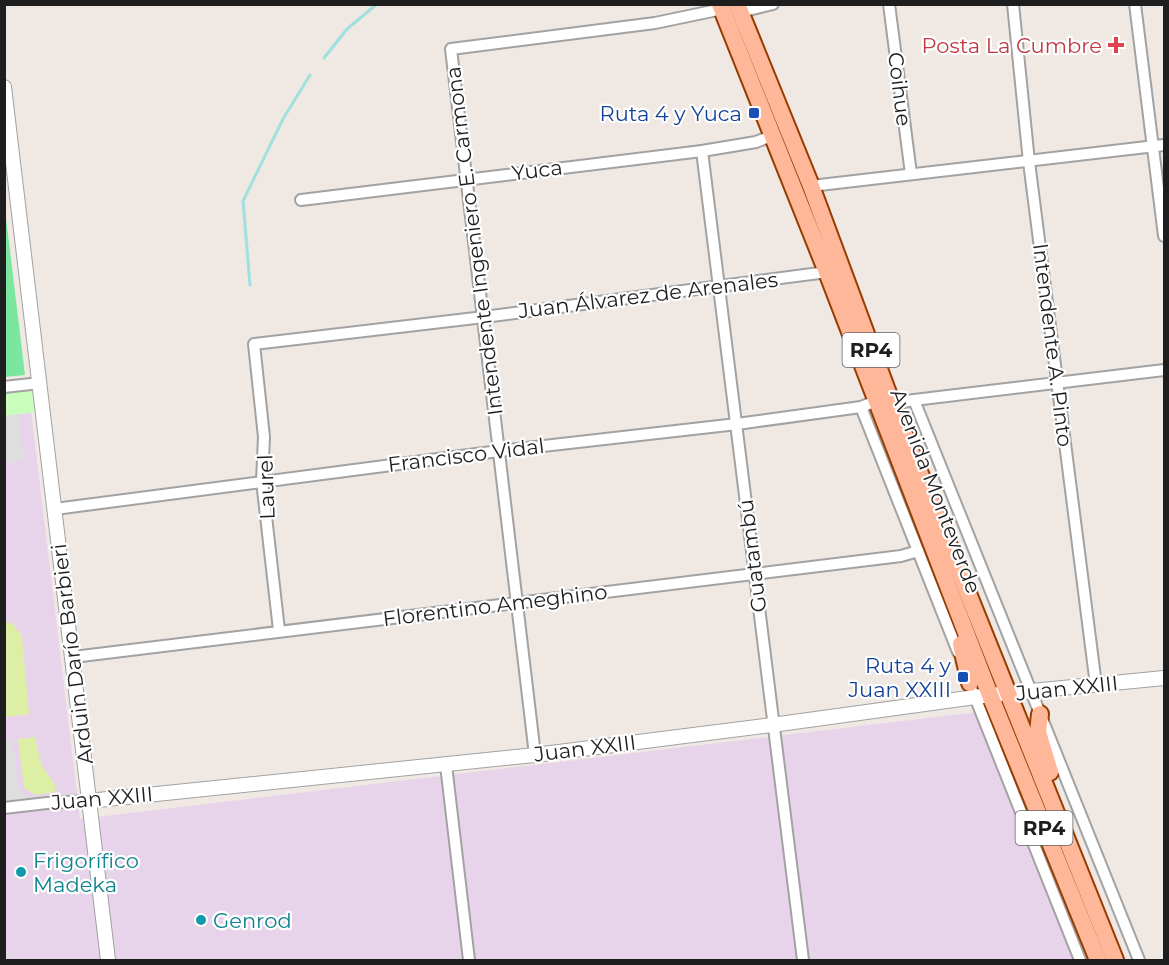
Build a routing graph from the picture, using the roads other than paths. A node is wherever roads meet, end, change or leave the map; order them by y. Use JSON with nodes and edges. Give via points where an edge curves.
{"nodes":[{"id":1,"x":774,"y":4,"type":"edge"},
{"id":2,"x":889,"y":4,"type":"edge"},
{"id":3,"x":1013,"y":4,"type":"edge"},
{"id":4,"x":1136,"y":4,"type":"edge"},
{"id":5,"x":730,"y":8,"type":"edge"},
{"id":6,"x":4,"y":87,"type":"edge"},
{"id":7,"x":771,"y":136,"type":"junction"},
{"id":8,"x":1159,"y":146,"type":"edge"},
{"id":9,"x":702,"y":151,"type":"junction"},
{"id":10,"x":1029,"y":162,"type":"junction"},
{"id":11,"x":911,"y":174,"type":"junction"},
{"id":12,"x":466,"y":179,"type":"junction"},
{"id":13,"x":811,"y":186,"type":"junction"},
{"id":14,"x":301,"y":200,"type":"dead end"},
{"id":15,"x":1164,"y":236,"type":"edge"},
{"id":16,"x":827,"y":272,"type":"junction"},
{"id":17,"x":718,"y":285,"type":"junction"},
{"id":18,"x":484,"y":317,"type":"junction"},
{"id":19,"x":254,"y":344,"type":"joint"},
{"id":20,"x":1164,"y":370,"type":"edge"},
{"id":21,"x":40,"y":383,"type":"junction"},
{"id":22,"x":1058,"y":383,"type":"junction"},
{"id":23,"x":4,"y":387,"type":"edge"},
{"id":24,"x":914,"y":400,"type":"junction"},
{"id":25,"x":876,"y":404,"type":"junction"},
{"id":26,"x":737,"y":424,"type":"junction"},
{"id":27,"x":499,"y":450,"type":"junction"},
{"id":28,"x":262,"y":481,"type":"junction"},
{"id":29,"x":55,"y":509,"type":"junction"},
{"id":30,"x":918,"y":551,"type":"junction"},
{"id":31,"x":944,"y":571,"type":"junction"},
{"id":32,"x":754,"y":574,"type":"junction"},
{"id":33,"x":518,"y":604,"type":"junction"},
{"id":34,"x":279,"y":630,"type":"junction"},
{"id":35,"x":73,"y":657,"type":"junction"},
{"id":36,"x":1164,"y":678,"type":"edge"},
{"id":37,"x":1096,"y":685,"type":"junction"},
{"id":38,"x":979,"y":692,"type":"junction"},
{"id":39,"x":1031,"y":692,"type":"junction"},
{"id":40,"x":1008,"y":694,"type":"junction"},
{"id":41,"x":1040,"y":714,"type":"junction"},
{"id":42,"x":772,"y":725,"type":"junction"},
{"id":43,"x":536,"y":754,"type":"junction"},
{"id":44,"x":446,"y":765,"type":"junction"},
{"id":45,"x":88,"y":801,"type":"junction"},
{"id":46,"x":4,"y":808,"type":"edge"},
{"id":47,"x":1065,"y":836,"type":"junction"},
{"id":48,"x":108,"y":960,"type":"edge"},
{"id":49,"x":469,"y":960,"type":"edge"},
{"id":50,"x":803,"y":960,"type":"edge"},
{"id":51,"x":1080,"y":960,"type":"edge"},
{"id":52,"x":1098,"y":960,"type":"edge"},
{"id":53,"x":1115,"y":960,"type":"edge"},
{"id":54,"x":1139,"y":960,"type":"edge"}],
"edges":[{"from":1,"to":5,"type":"street"},
{"from":2,"to":11,"type":"street","name":"Coihue"},
{"from":3,"to":10,"type":"street","name":"Intendente A. Pinto"},
{"from":4,"to":8,"type":"street"},
{"from":5,"to":7,"type":"main road","name":"Avenida Monteverde","number":"RP4"},
{"from":5,"to":12,"type":"street","name":"Intendente Ingeniero E. Carmona","via":[[655,23],[451,49]]},
{"from":5,"to":13,"type":"main road","name":"Avenida Monteverde","number":"RP4"},
{"from":6,"to":21,"type":"street","name":"Arduin Darío Barbieri"},
{"from":7,"to":9,"type":"street","name":"Yuca"},
{"from":7,"to":16,"type":"main road","name":"Avenida Monteverde","number":"RP4"},
{"from":8,"to":10,"type":"street"},
{"from":8,"to":15,"type":"street"},
{"from":9,"to":12,"type":"street","name":"Yuca"},
{"from":9,"to":17,"type":"street","name":"Guatambú"},
{"from":10,"to":11,"type":"street"},
{"from":10,"to":22,"type":"street","name":"Intendente A. Pinto"},
{"from":11,"to":13,"type":"street"},
{"from":12,"to":14,"type":"street","name":"Yuca"},
{"from":12,"to":18,"type":"street","name":"Intendente Ingeniero E. Carmona"},
{"from":13,"to":25,"type":"main road","name":"Avenida Monteverde","number":"RP4"},
{"from":16,"to":17,"type":"street","name":"Juan Álvarez de Arenales"},
{"from":16,"to":25,"type":"main road","name":"Avenida Monteverde","number":"RP4"},
{"from":17,"to":18,"type":"street","name":"Juan Álvarez de Arenales"},
{"from":17,"to":26,"type":"street","name":"Guatambú"},
{"from":18,"to":19,"type":"street","name":"Juan Álvarez de Arenales"},
{"from":18,"to":27,"type":"street","name":"Intendente Ingeniero E. Carmona"},
{"from":19,"to":28,"type":"street","name":"Laurel","via":[[264,437]]},
{"from":20,"to":22,"type":"street","name":"Francisco Vidal"},
{"from":21,"to":23,"type":"street"},
{"from":21,"to":29,"type":"street","name":"Arduin Darío Barbieri"},
{"from":22,"to":24,"type":"street","name":"Francisco Vidal"},
{"from":22,"to":37,"type":"street","name":"Intendente A. Pinto"},
{"from":24,"to":25,"type":"street","name":"Francisco Vidal"},
{"from":24,"to":39,"type":"street","name":"Avenida Monteverde"},
{"from":25,"to":26,"type":"street","name":"Francisco Vidal"},
{"from":25,"to":30,"type":"street"},
{"from":25,"to":31,"type":"main road","name":"Avenida Monteverde","number":"RP4"},
{"from":25,"to":40,"type":"main road","name":"Avenida Monteverde","number":"RP4"},
{"from":26,"to":27,"type":"street","name":"Francisco Vidal"},
{"from":26,"to":32,"type":"street","name":"Guatambú"},
{"from":27,"to":28,"type":"street","name":"Francisco Vidal"},
{"from":27,"to":33,"type":"street","name":"Intendente Ingeniero E. Carmona"},
{"from":28,"to":29,"type":"street","name":"Francisco Vidal"},
{"from":28,"to":34,"type":"street","name":"Laurel"},
{"from":29,"to":35,"type":"street","name":"Arduin Darío Barbieri"},
{"from":30,"to":32,"type":"street","name":"Florentino Ameghino"},
{"from":30,"to":38,"type":"street"},
{"from":31,"to":38,"type":"main road","name":"Avenida Monteverde","number":"RP4"},
{"from":31,"to":38,"type":"main road","via":[[942,587]]},
{"from":32,"to":33,"type":"street","name":"Florentino Ameghino"},
{"from":32,"to":42,"type":"street","name":"Guatambú"},
{"from":33,"to":34,"type":"street","name":"Florentino Ameghino"},
{"from":33,"to":43,"type":"street","name":"Intendente Ingeniero E. Carmona"},
{"from":34,"to":35,"type":"street","name":"Florentino Ameghino"},
{"from":35,"to":45,"type":"street","name":"Arduin Darío Barbieri"},
{"from":36,"to":37,"type":"street","name":"Juan XXIII"},
{"from":37,"to":39,"type":"street","name":"Juan XXIII"},
{"from":38,"to":40,"type":"street","name":"Juan XXIII"},
{"from":38,"to":42,"type":"street","name":"Juan XXIII"},
{"from":38,"to":51,"type":"street"},
{"from":38,"to":52,"type":"main road","name":"Avenida Monteverde","number":"RP4"},
{"from":39,"to":40,"type":"street","name":"Juan XXIII"},
{"from":39,"to":41,"type":"street","name":"Avenida Monteverde"},
{"from":40,"to":47,"type":"main road","name":"Avenida Monteverde","number":"RP4"},
{"from":41,"to":47,"type":"main road","via":[[1038,732],[1066,815]]},
{"from":41,"to":54,"type":"street","name":"Avenida Monteverde"},
{"from":42,"to":43,"type":"street","name":"Juan XXIII"},
{"from":42,"to":50,"type":"street","name":"Guatambú"},
{"from":43,"to":44,"type":"street","name":"Juan XXIII"},
{"from":44,"to":45,"type":"street","name":"Juan XXIII"},
{"from":44,"to":49,"type":"street"},
{"from":45,"to":46,"type":"street","name":"Juan XXIII"},
{"from":45,"to":48,"type":"street","name":"Arduin Darío Barbieri"},
{"from":47,"to":53,"type":"main road","name":"Avenida Monteverde","number":"RP4"}]}
